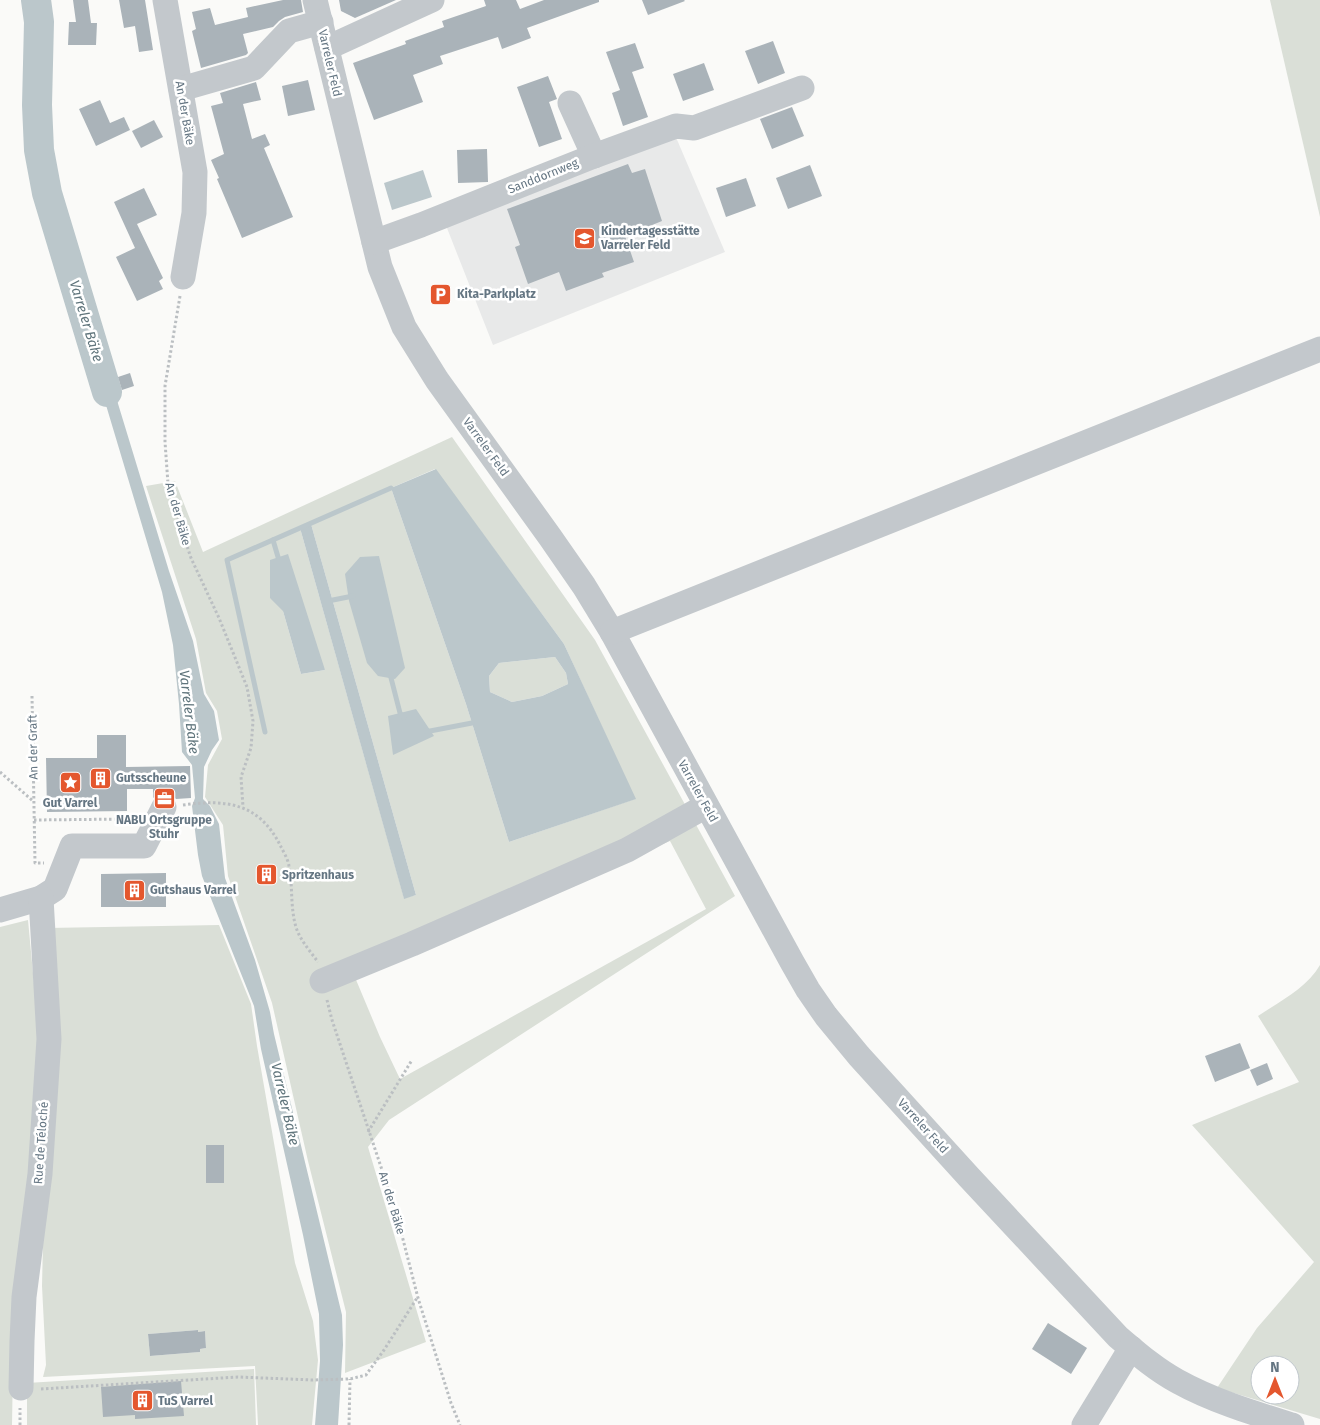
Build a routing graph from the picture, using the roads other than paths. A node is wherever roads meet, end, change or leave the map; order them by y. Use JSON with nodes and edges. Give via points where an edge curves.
{"nodes":[{"id":1,"x":165,"y":0,"type":"edge"},
{"id":2,"x":432,"y":0,"type":"edge"},
{"id":3,"x":318,"y":11,"type":"edge"},
{"id":4,"x":327,"y":48,"type":"junction"},
{"id":5,"x":802,"y":88,"type":"dead end"},
{"id":6,"x":181,"y":89,"type":"junction"},
{"id":7,"x":570,"y":103,"type":"dead end"},
{"id":8,"x":594,"y":156,"type":"junction"},
{"id":9,"x":374,"y":242,"type":"junction"},
{"id":10,"x":183,"y":277,"type":"road end"},
{"id":11,"x":1320,"y":349,"type":"edge"},
{"id":12,"x":612,"y":632,"type":"junction"},
{"id":13,"x":706,"y":806,"type":"junction"},
{"id":14,"x":164,"y":807,"type":"road end"},
{"id":15,"x":41,"y":898,"type":"junction"},
{"id":16,"x":0,"y":910,"type":"edge"},
{"id":17,"x":320,"y":972,"type":"road end"},
{"id":18,"x":1131,"y":1348,"type":"junction"},
{"id":19,"x":21,"y":1388,"type":"road end"},
{"id":20,"x":1084,"y":1425,"type":"edge"},
{"id":21,"x":1292,"y":1425,"type":"edge"}],
"edges":[{"from":1,"to":6,"type":"street","name":"An der Bäke"},
{"from":2,"to":4,"type":"street"},
{"from":3,"to":4,"type":"street","name":"Varreler Feld"},
{"from":3,"to":6,"type":"street","via":[[289,32],[254,68]]},
{"from":4,"to":9,"type":"street","name":"Varreler Feld"},
{"from":5,"to":8,"type":"street","name":"Sanddornweg","via":[[717,127],[676,126]]},
{"from":6,"to":10,"type":"street","name":"An der Bäke","via":[[195,172],[194,213]]},
{"from":7,"to":8,"type":"street"},
{"from":8,"to":9,"type":"street","name":"Sanddornweg"},
{"from":9,"to":12,"type":"street","name":"Varreler Feld","via":[[380,267],[404,327],[437,380],[539,520]]},
{"from":11,"to":12,"type":"street"},
{"from":12,"to":13,"type":"street","name":"Varreler Feld"},
{"from":13,"to":17,"type":"street","via":[[628,850],[448,929]]},
{"from":13,"to":18,"type":"street","name":"Varreler Feld","via":[[808,990],[826,1016],[968,1176]]},
{"from":14,"to":15,"type":"street","via":[[144,846],[72,846],[55,889]]},
{"from":15,"to":16,"type":"street"},
{"from":15,"to":19,"type":"street","name":"Rue de Téloché","via":[[49,1039],[40,1174],[24,1297]]},
{"from":18,"to":20,"type":"street"},
{"from":18,"to":21,"type":"street","name":"Varreler Feld","via":[[1161,1372],[1202,1394]]}]}
